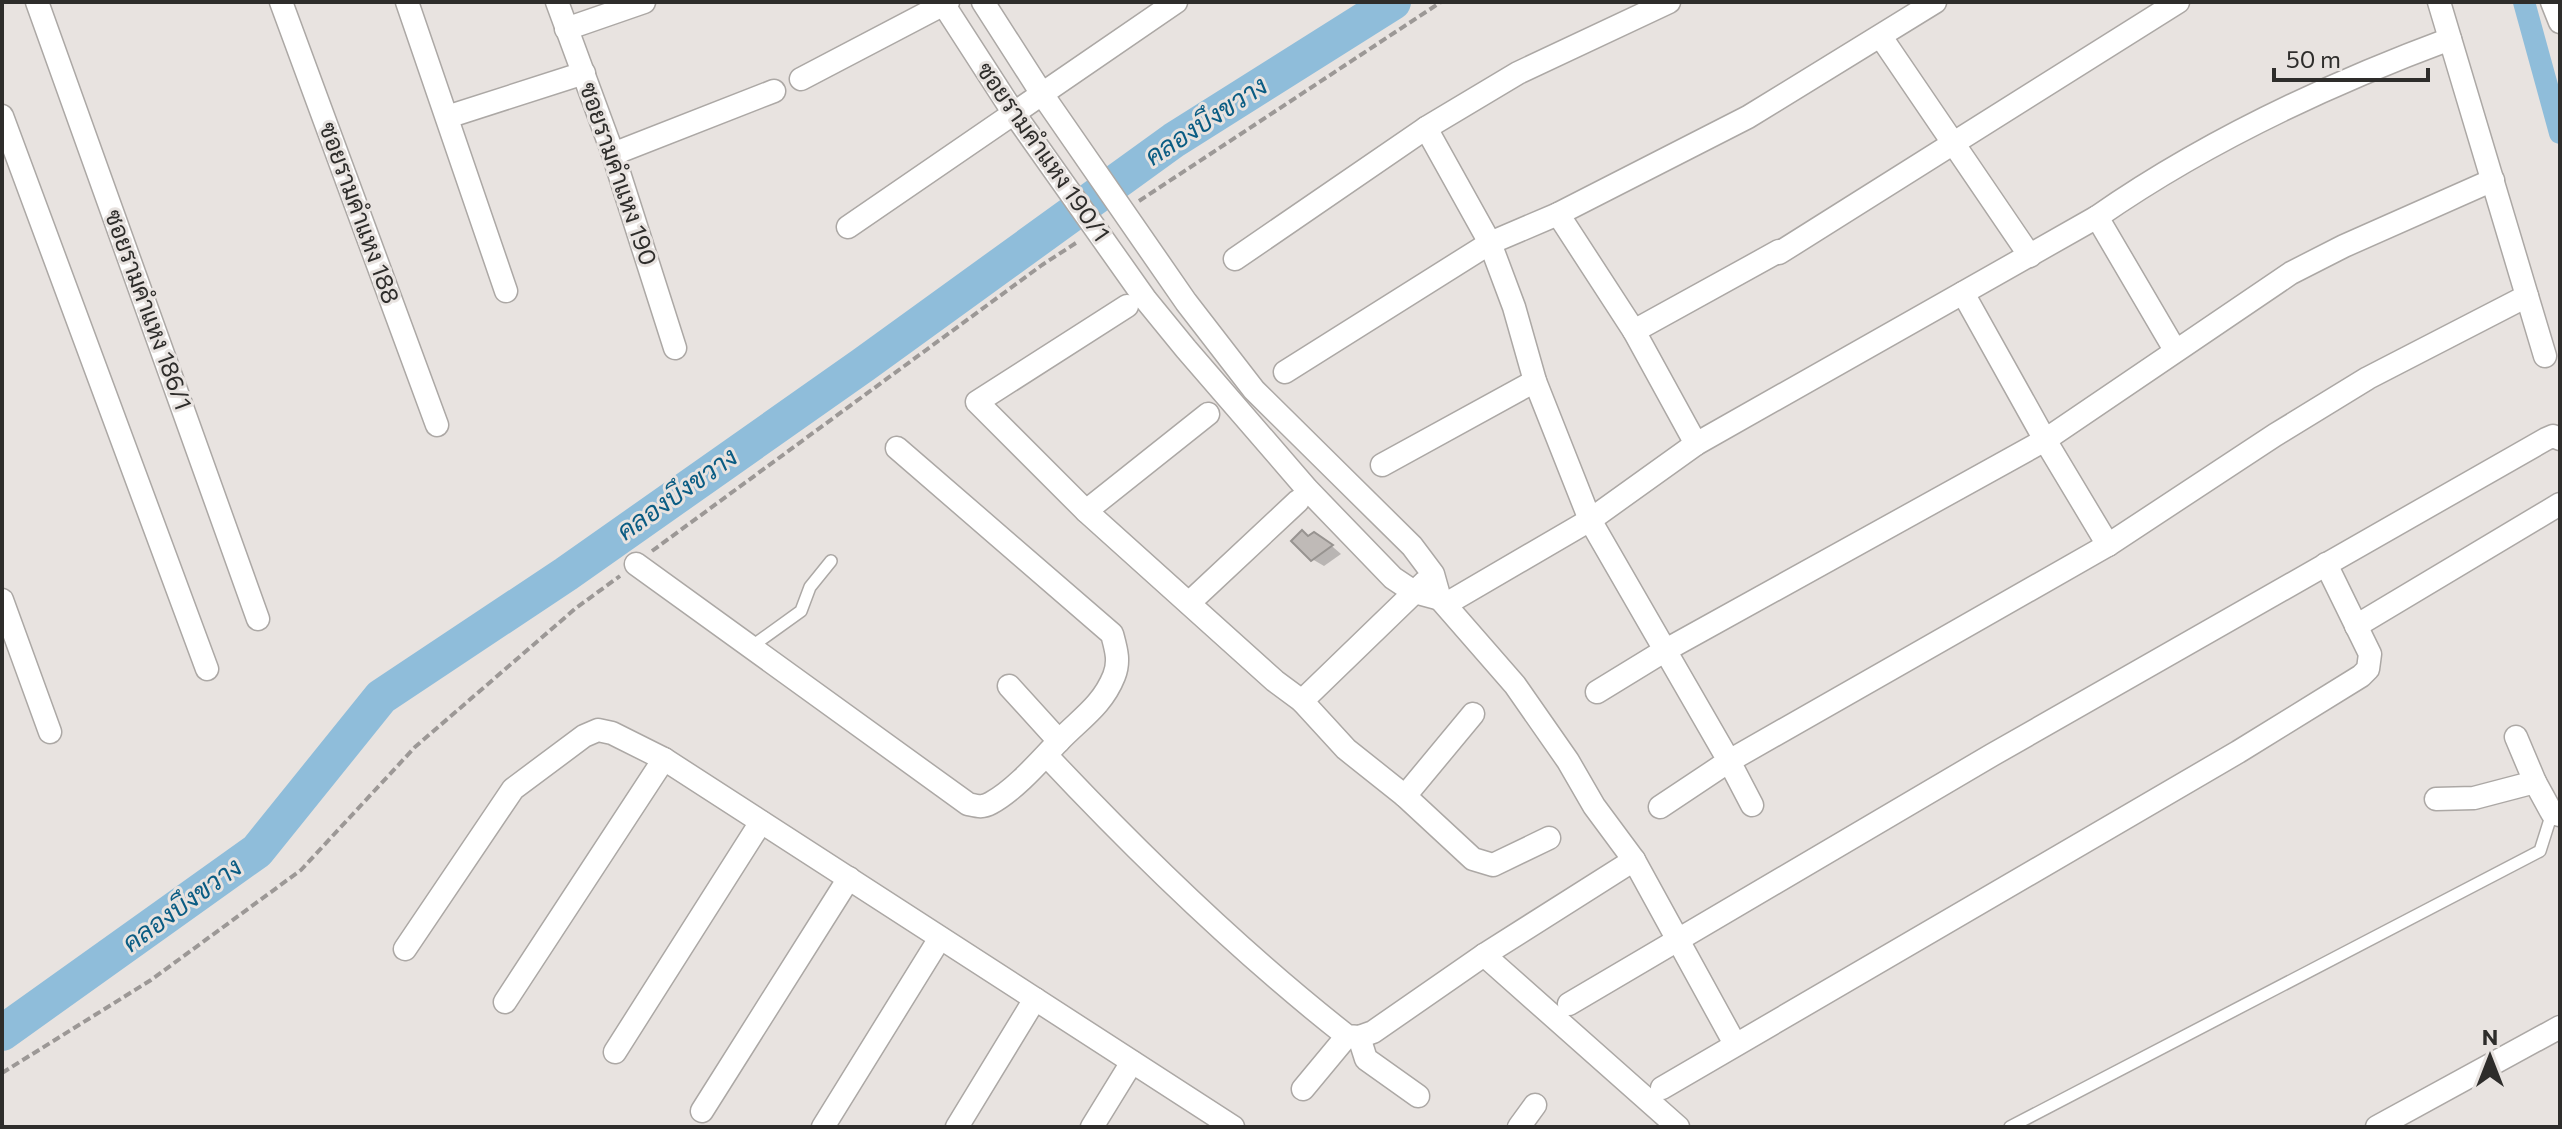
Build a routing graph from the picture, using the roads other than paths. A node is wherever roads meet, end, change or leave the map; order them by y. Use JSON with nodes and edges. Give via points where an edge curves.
{"nodes":[{"id":1,"x":37,"y":2,"type":"edge"},
{"id":2,"x":281,"y":2,"type":"edge"},
{"id":3,"x":407,"y":2,"type":"edge"},
{"id":4,"x":557,"y":2,"type":"edge"},
{"id":5,"x":644,"y":2,"type":"edge"},
{"id":6,"x":983,"y":2,"type":"edge"},
{"id":7,"x":1176,"y":2,"type":"edge"},
{"id":8,"x":1669,"y":2,"type":"edge"},
{"id":9,"x":1935,"y":2,"type":"edge"},
{"id":10,"x":2178,"y":2,"type":"edge"},
{"id":11,"x":2439,"y":2,"type":"edge"},
{"id":12,"x":2552,"y":2,"type":"edge"},
{"id":13,"x":945,"y":3,"type":"edge"},
{"id":14,"x":2560,"y":22,"type":"edge"},
{"id":15,"x":566,"y":29,"type":"junction"},
{"id":16,"x":1881,"y":37,"type":"junction"},
{"id":17,"x":2450,"y":39,"type":"junction"},
{"id":18,"x":584,"y":73,"type":"junction"},
{"id":19,"x":801,"y":79,"type":"dead end"},
{"id":20,"x":774,"y":91,"type":"dead end"},
{"id":21,"x":1042,"y":94,"type":"junction"},
{"id":22,"x":1013,"y":112,"type":"junction"},
{"id":23,"x":2,"y":116,"type":"edge"},
{"id":24,"x":447,"y":117,"type":"junction"},
{"id":25,"x":1426,"y":128,"type":"junction"},
{"id":26,"x":1953,"y":142,"type":"junction"},
{"id":27,"x":613,"y":154,"type":"junction"},
{"id":28,"x":2493,"y":180,"type":"junction"},
{"id":29,"x":1558,"y":214,"type":"junction"},
{"id":30,"x":2097,"y":217,"type":"junction"},
{"id":31,"x":848,"y":227,"type":"dead end"},
{"id":32,"x":1490,"y":243,"type":"junction"},
{"id":33,"x":2030,"y":256,"type":"junction"},
{"id":34,"x":1235,"y":259,"type":"dead end"},
{"id":35,"x":506,"y":291,"type":"dead end"},
{"id":36,"x":1963,"y":293,"type":"junction"},
{"id":37,"x":2527,"y":296,"type":"junction"},
{"id":38,"x":1186,"y":302,"type":"junction"},
{"id":39,"x":1144,"y":307,"type":"junction"},
{"id":40,"x":1634,"y":331,"type":"junction"},
{"id":41,"x":675,"y":348,"type":"dead end"},
{"id":42,"x":2175,"y":350,"type":"junction"},
{"id":43,"x":2545,"y":356,"type":"dead end"},
{"id":44,"x":1285,"y":372,"type":"dead end"},
{"id":45,"x":1535,"y":381,"type":"junction"},
{"id":46,"x":1208,"y":414,"type":"dead end"},
{"id":47,"x":437,"y":425,"type":"dead end"},
{"id":48,"x":2560,"y":439,"type":"edge"},
{"id":49,"x":2045,"y":440,"type":"junction"},
{"id":50,"x":1696,"y":444,"type":"junction"},
{"id":51,"x":897,"y":448,"type":"dead end"},
{"id":52,"x":1382,"y":465,"type":"dead end"},
{"id":53,"x":1342,"y":475,"type":"junction"},
{"id":54,"x":1308,"y":499,"type":"junction"},
{"id":55,"x":2560,"y":504,"type":"edge"},
{"id":56,"x":1086,"y":511,"type":"junction"},
{"id":57,"x":1590,"y":520,"type":"junction"},
{"id":58,"x":2108,"y":545,"type":"junction"},
{"id":59,"x":831,"y":561,"type":"dead end"},
{"id":60,"x":636,"y":564,"type":"road end"},
{"id":61,"x":2326,"y":564,"type":"junction"},
{"id":62,"x":1433,"y":574,"type":"junction"},
{"id":63,"x":1414,"y":592,"type":"junction"},
{"id":64,"x":2,"y":600,"type":"edge"},
{"id":65,"x":1443,"y":602,"type":"junction"},
{"id":66,"x":1189,"y":603,"type":"junction"},
{"id":67,"x":258,"y":619,"type":"dead end"},
{"id":68,"x":2356,"y":626,"type":"junction"},
{"id":69,"x":751,"y":647,"type":"junction"},
{"id":70,"x":1664,"y":651,"type":"junction"},
{"id":71,"x":207,"y":669,"type":"dead end"},
{"id":72,"x":1009,"y":686,"type":"dead end"},
{"id":73,"x":1597,"y":692,"type":"dead end"},
{"id":74,"x":1302,"y":701,"type":"junction"},
{"id":75,"x":1473,"y":714,"type":"dead end"},
{"id":76,"x":50,"y":732,"type":"dead end"},
{"id":77,"x":2516,"y":737,"type":"dead end"},
{"id":78,"x":1053,"y":748,"type":"junction"},
{"id":79,"x":664,"y":759,"type":"junction"},
{"id":80,"x":1729,"y":761,"type":"junction"},
{"id":81,"x":2535,"y":782,"type":"junction"},
{"id":82,"x":1405,"y":796,"type":"junction"},
{"id":83,"x":2436,"y":799,"type":"dead end"},
{"id":84,"x":1752,"y":805,"type":"dead end"},
{"id":85,"x":1660,"y":807,"type":"dead end"},
{"id":86,"x":2556,"y":814,"type":"edge"},
{"id":87,"x":761,"y":822,"type":"junction"},
{"id":88,"x":1549,"y":838,"type":"dead end"},
{"id":89,"x":1634,"y":860,"type":"junction"},
{"id":90,"x":849,"y":878,"type":"junction"},
{"id":91,"x":940,"y":938,"type":"junction"},
{"id":92,"x":1677,"y":940,"type":"junction"},
{"id":93,"x":405,"y":949,"type":"dead end"},
{"id":94,"x":1484,"y":955,"type":"junction"},
{"id":95,"x":1035,"y":999,"type":"junction"},
{"id":96,"x":505,"y":1002,"type":"dead end"},
{"id":97,"x":1569,"y":1004,"type":"dead end"},
{"id":98,"x":2560,"y":1027,"type":"edge"},
{"id":99,"x":1353,"y":1037,"type":"junction"},
{"id":100,"x":1735,"y":1044,"type":"junction"},
{"id":101,"x":615,"y":1052,"type":"dead end"},
{"id":102,"x":1132,"y":1062,"type":"junction"},
{"id":103,"x":1662,"y":1088,"type":"dead end"},
{"id":104,"x":1303,"y":1089,"type":"dead end"},
{"id":105,"x":1418,"y":1096,"type":"dead end"},
{"id":106,"x":1535,"y":1105,"type":"dead end"},
{"id":107,"x":702,"y":1111,"type":"dead end"},
{"id":108,"x":1228,"y":1126,"type":"edge"},
{"id":109,"x":823,"y":1127,"type":"edge"},
{"id":110,"x":957,"y":1127,"type":"edge"},
{"id":111,"x":1092,"y":1127,"type":"edge"},
{"id":112,"x":1519,"y":1127,"type":"edge"},
{"id":113,"x":1678,"y":1127,"type":"edge"},
{"id":114,"x":2010,"y":1127,"type":"edge"},
{"id":115,"x":2377,"y":1127,"type":"edge"}],
"edges":[{"from":1,"to":67,"type":"street","name":"ซอยรามคำแหง 186/1"},
{"from":2,"to":47,"type":"street","name":"ซอยรามคำแหง 188"},
{"from":3,"to":24,"type":"street"},
{"from":4,"to":15,"type":"street","name":"ซอยรามคำแหง 190"},
{"from":5,"to":15,"type":"street"},
{"from":6,"to":21,"type":"street","name":"ซอยรามคำแหง 190/1"},
{"from":7,"to":21,"type":"street"},
{"from":8,"to":25,"type":"street","via":[[1518,73]]},
{"from":9,"to":16,"type":"street"},
{"from":10,"to":26,"type":"street"},
{"from":11,"to":17,"type":"street"},
{"from":12,"to":14,"type":"street"},
{"from":13,"to":19,"type":"street"},
{"from":13,"to":22,"type":"street","name":"ซอยรามคำแหง 190/1"},
{"from":15,"to":18,"type":"street","name":"ซอยรามคำแหง 190"},
{"from":16,"to":26,"type":"street"},
{"from":16,"to":29,"type":"street","via":[[1748,117]]},
{"from":17,"to":28,"type":"street"},
{"from":17,"to":30,"type":"street","via":[[2366,71],[2233,135],[2150,180]]},
{"from":18,"to":24,"type":"street"},
{"from":18,"to":27,"type":"street","name":"ซอยรามคำแหง 190"},
{"from":20,"to":27,"type":"street"},
{"from":21,"to":22,"type":"street"},
{"from":21,"to":38,"type":"street","name":"ซอยรามคำแหง 190/1"},
{"from":22,"to":31,"type":"street"},
{"from":22,"to":39,"type":"street","name":"ซอยรามคำแหง 190/1"},
{"from":23,"to":71,"type":"street"},
{"from":24,"to":35,"type":"street"},
{"from":25,"to":32,"type":"street"},
{"from":25,"to":34,"type":"street"},
{"from":26,"to":33,"type":"street"},
{"from":26,"to":40,"type":"street","via":[[1779,252]]},
{"from":27,"to":41,"type":"street","name":"ซอยรามคำแหง 190"},
{"from":28,"to":37,"type":"street"},
{"from":28,"to":42,"type":"street","via":[[2291,273]]},
{"from":29,"to":32,"type":"street"},
{"from":29,"to":40,"type":"street"},
{"from":30,"to":33,"type":"street"},
{"from":30,"to":42,"type":"street"},
{"from":32,"to":44,"type":"street"},
{"from":32,"to":45,"type":"street"},
{"from":33,"to":36,"type":"street"},
{"from":36,"to":49,"type":"street"},
{"from":36,"to":50,"type":"street"},
{"from":37,"to":43,"type":"street"},
{"from":37,"to":58,"type":"street","via":[[2320,406]]},
{"from":38,"to":39,"type":"street"},
{"from":38,"to":53,"type":"street","name":"ซอยรามคำแหง 190/1","via":[[1254,390]]},
{"from":39,"to":54,"type":"street","name":"ซอยรามคำแหง 190/1","via":[[1307,489]]},
{"from":39,"to":56,"type":"street","via":[[977,402]]},
{"from":40,"to":50,"type":"street"},
{"from":42,"to":49,"type":"street"},
{"from":45,"to":52,"type":"street"},
{"from":45,"to":57,"type":"street"},
{"from":46,"to":56,"type":"street"},
{"from":48,"to":61,"type":"street","via":[[2546,439]]},
{"from":49,"to":58,"type":"street"},
{"from":49,"to":70,"type":"street"},
{"from":50,"to":57,"type":"street"},
{"from":51,"to":78,"type":"street","via":[[1112,634],[1118,656],[1114,676],[1093,711]]},
{"from":53,"to":54,"type":"street"},
{"from":53,"to":62,"type":"street","name":"ซอยรามคำแหง 190/1"},
{"from":54,"to":63,"type":"street","name":"ซอยรามคำแหง 190/1"},
{"from":54,"to":66,"type":"street"},
{"from":55,"to":68,"type":"street"},
{"from":56,"to":66,"type":"street"},
{"from":57,"to":65,"type":"street"},
{"from":57,"to":70,"type":"street"},
{"from":58,"to":80,"type":"street"},
{"from":59,"to":69,"type":"lane","via":[[810,587],[801,611]]},
{"from":60,"to":69,"type":"street"},
{"from":61,"to":68,"type":"street"},
{"from":61,"to":92,"type":"street"},
{"from":62,"to":63,"type":"street"},
{"from":62,"to":65,"type":"street"},
{"from":63,"to":65,"type":"street"},
{"from":63,"to":74,"type":"street"},
{"from":64,"to":76,"type":"street"},
{"from":65,"to":89,"type":"street","via":[[1515,685]]},
{"from":66,"to":74,"type":"street"},
{"from":68,"to":100,"type":"street","via":[[2370,662],[2346,687]]},
{"from":69,"to":78,"type":"street","via":[[968,804],[993,803]]},
{"from":70,"to":73,"type":"street"},
{"from":70,"to":80,"type":"street"},
{"from":72,"to":78,"type":"street"},
{"from":74,"to":82,"type":"street","via":[[1346,749]]},
{"from":75,"to":82,"type":"street"},
{"from":77,"to":81,"type":"street"},
{"from":78,"to":99,"type":"street","via":[[1130,842],[1281,984]]},
{"from":79,"to":87,"type":"street"},
{"from":79,"to":93,"type":"street","via":[[612,733],[598,730],[584,736],[513,789]]},
{"from":79,"to":96,"type":"street"},
{"from":80,"to":84,"type":"street"},
{"from":80,"to":85,"type":"street"},
{"from":81,"to":83,"type":"street","via":[[2474,798]]},
{"from":81,"to":86,"type":"street"},
{"from":82,"to":88,"type":"street","via":[[1473,859],[1493,865]]},
{"from":86,"to":114,"type":"lane","via":[[2540,851]]},
{"from":87,"to":90,"type":"street"},
{"from":87,"to":101,"type":"street"},
{"from":89,"to":92,"type":"street"},
{"from":89,"to":94,"type":"street"},
{"from":90,"to":91,"type":"street"},
{"from":90,"to":107,"type":"street"},
{"from":91,"to":95,"type":"street"},
{"from":91,"to":109,"type":"street"},
{"from":92,"to":97,"type":"street"},
{"from":92,"to":100,"type":"street"},
{"from":94,"to":99,"type":"street","via":[[1373,1032]]},
{"from":94,"to":113,"type":"street"},
{"from":95,"to":102,"type":"street"},
{"from":95,"to":110,"type":"street"},
{"from":98,"to":115,"type":"street"},
{"from":99,"to":104,"type":"street"},
{"from":99,"to":105,"type":"street","via":[[1366,1059]]},
{"from":100,"to":103,"type":"street"},
{"from":102,"to":108,"type":"street"},
{"from":102,"to":111,"type":"street"},
{"from":106,"to":112,"type":"street"}]}
